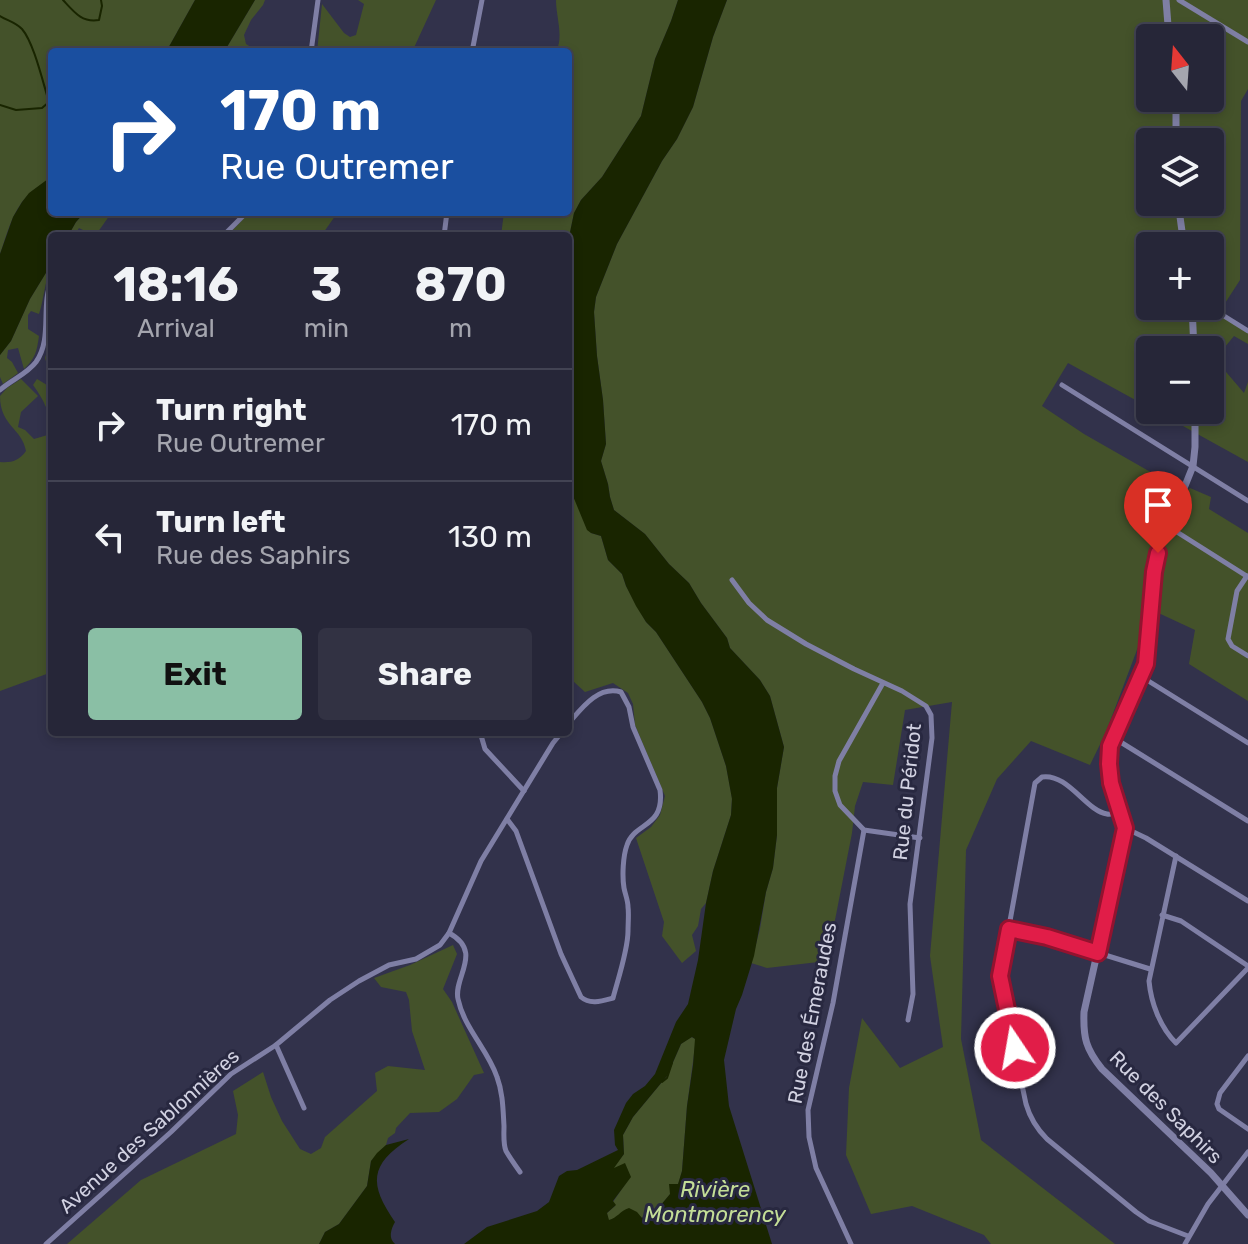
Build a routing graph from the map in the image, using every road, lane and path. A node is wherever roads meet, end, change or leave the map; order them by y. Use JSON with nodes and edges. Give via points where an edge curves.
{"nodes":[{"id":1,"x":318,"y":0,"type":"edge"},
{"id":2,"x":482,"y":0,"type":"edge"},
{"id":3,"x":1166,"y":0,"type":"edge"},
{"id":4,"x":1179,"y":0,"type":"edge"},
{"id":5,"x":1168,"y":24,"type":"edge"},
{"id":6,"x":1248,"y":42,"type":"edge"},
{"id":7,"x":312,"y":48,"type":"edge"},
{"id":8,"x":473,"y":48,"type":"edge"},
{"id":9,"x":243,"y":216,"type":"edge"},
{"id":10,"x":227,"y":232,"type":"edge"},
{"id":11,"x":48,"y":290,"type":"edge"},
{"id":12,"x":1224,"y":316,"type":"edge"},
{"id":13,"x":1248,"y":331,"type":"edge"},
{"id":14,"x":1062,"y":385,"type":"dead end"},
{"id":15,"x":0,"y":390,"type":"edge"},
{"id":16,"x":1195,"y":424,"type":"edge"},
{"id":17,"x":1193,"y":466,"type":"junction"},
{"id":18,"x":1248,"y":501,"type":"edge"},
{"id":19,"x":1169,"y":527,"type":"junction"},
{"id":20,"x":1247,"y":576,"type":"edge"},
{"id":21,"x":732,"y":580,"type":"dead end"},
{"id":22,"x":1248,"y":656,"type":"edge"},
{"id":23,"x":1142,"y":677,"type":"junction"},
{"id":24,"x":883,"y":683,"type":"junction"},
{"id":25,"x":572,"y":719,"type":"edge"},
{"id":26,"x":481,"y":736,"type":"edge"},
{"id":27,"x":559,"y":736,"type":"edge"},
{"id":28,"x":1114,"y":738,"type":"junction"},
{"id":29,"x":1248,"y":743,"type":"edge"},
{"id":30,"x":524,"y":791,"type":"junction"},
{"id":31,"x":1120,"y":812,"type":"junction"},
{"id":32,"x":507,"y":819,"type":"junction"},
{"id":33,"x":1248,"y":821,"type":"edge"},
{"id":34,"x":1125,"y":828,"type":"junction"},
{"id":35,"x":864,"y":830,"type":"junction"},
{"id":36,"x":920,"y":838,"type":"junction"},
{"id":37,"x":1176,"y":856,"type":"junction"},
{"id":38,"x":1248,"y":901,"type":"edge"},
{"id":39,"x":1162,"y":915,"type":"junction"},
{"id":40,"x":1009,"y":929,"type":"junction"},
{"id":41,"x":449,"y":933,"type":"junction"},
{"id":42,"x":1098,"y":953,"type":"junction"},
{"id":43,"x":1248,"y":967,"type":"edge"},
{"id":44,"x":1150,"y":969,"type":"junction"},
{"id":45,"x":908,"y":1020,"type":"dead end"},
{"id":46,"x":276,"y":1045,"type":"junction"},
{"id":47,"x":1248,"y":1056,"type":"edge"},
{"id":48,"x":304,"y":1108,"type":"dead end"},
{"id":49,"x":1248,"y":1129,"type":"edge"},
{"id":50,"x":1248,"y":1152,"type":"edge"},
{"id":51,"x":520,"y":1172,"type":"dead end"},
{"id":52,"x":1222,"y":1186,"type":"junction"},
{"id":53,"x":1248,"y":1215,"type":"edge"},
{"id":54,"x":1188,"y":1236,"type":"junction"},
{"id":55,"x":46,"y":1244,"type":"edge"},
{"id":56,"x":851,"y":1244,"type":"edge"},
{"id":57,"x":1185,"y":1244,"type":"edge"}],
"edges":[{"from":1,"to":7,"type":"street"},
{"from":2,"to":8,"type":"street"},
{"from":3,"to":5,"type":"street"},
{"from":4,"to":6,"type":"street"},
{"from":9,"to":10,"type":"street"},
{"from":11,"to":15,"type":"street","via":[[45,337],[36,362]]},
{"from":12,"to":13,"type":"street"},
{"from":14,"to":17,"type":"street"},
{"from":16,"to":17,"type":"street","name":"Rue des Saphirs"},
{"from":17,"to":18,"type":"street"},
{"from":17,"to":19,"type":"street","name":"Rue des Saphirs"},
{"from":19,"to":20,"type":"street"},
{"from":19,"to":23,"type":"street","name":"Rue des Saphirs","via":[[1154,572]]},
{"from":20,"to":22,"type":"street","via":[[1237,591],[1228,639]]},
{"from":21,"to":24,"type":"street","name":"Rue du Péridot","via":[[767,620]]},
{"from":23,"to":28,"type":"street","name":"Rue des Saphirs"},
{"from":23,"to":29,"type":"street"},
{"from":24,"to":35,"type":"street","via":[[835,776],[840,805]]},
{"from":24,"to":36,"type":"street","name":"Rue du Péridot","via":[[916,699],[931,715]]},
{"from":25,"to":32,"type":"street","via":[[587,702],[610,690],[621,692],[660,790],[653,820],[627,842],[623,885],[628,934],[613,998],[598,1002],[581,997]]},
{"from":26,"to":30,"type":"street","via":[[485,749]]},
{"from":27,"to":30,"type":"street","name":"Avenue des Sablonnières"},
{"from":28,"to":31,"type":"street","name":"Rue des Saphirs","via":[[1109,764]]},
{"from":28,"to":33,"type":"street"},
{"from":30,"to":32,"type":"street","name":"Avenue des Sablonnières"},
{"from":31,"to":34,"type":"street","name":"Rue des Saphirs"},
{"from":31,"to":40,"type":"street","via":[[1106,814],[1065,784],[1051,777],[1038,779]]},
{"from":32,"to":41,"type":"street","name":"Avenue des Sablonnières"},
{"from":34,"to":37,"type":"street"},
{"from":34,"to":42,"type":"street","name":"Rue des Saphirs"},
{"from":35,"to":36,"type":"street"},
{"from":35,"to":56,"type":"street","name":"Rue des Émeraudes","via":[[808,1110],[816,1168]]},
{"from":36,"to":45,"type":"street","name":"Rue du Péridot","via":[[910,904],[913,994]]},
{"from":37,"to":38,"type":"street"},
{"from":37,"to":39,"type":"street"},
{"from":39,"to":43,"type":"street","via":[[1181,921]]},
{"from":39,"to":44,"type":"street"},
{"from":40,"to":42,"type":"street"},
{"from":40,"to":54,"type":"street","via":[[1000,976],[1031,1119],[1047,1139],[1136,1212]]},
{"from":41,"to":46,"type":"street","name":"Avenue des Sablonnières","via":[[428,953],[359,981]]},
{"from":41,"to":51,"type":"street","via":[[459,939],[467,962],[457,998],[496,1074],[505,1148]]},
{"from":42,"to":44,"type":"street"},
{"from":42,"to":52,"type":"street","name":"Rue des Saphirs","via":[[1084,1012],[1092,1056]]},
{"from":43,"to":44,"type":"street","via":[[1176,1043],[1164,1031],[1150,992]]},
{"from":46,"to":48,"type":"street"},
{"from":46,"to":55,"type":"street","name":"Avenue des Sablonnières","via":[[231,1074]]},
{"from":47,"to":49,"type":"street","via":[[1217,1100],[1219,1109]]},
{"from":50,"to":52,"type":"street"},
{"from":52,"to":53,"type":"street","name":"Rue des Saphirs"},
{"from":52,"to":54,"type":"street"},
{"from":54,"to":57,"type":"street"}]}
